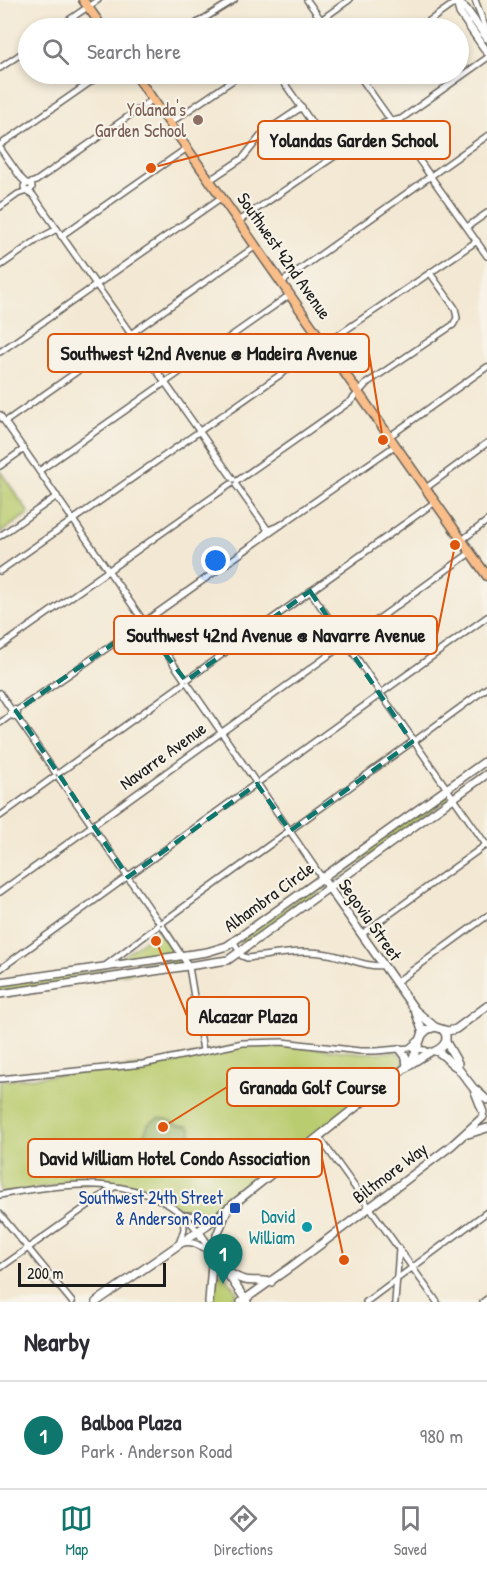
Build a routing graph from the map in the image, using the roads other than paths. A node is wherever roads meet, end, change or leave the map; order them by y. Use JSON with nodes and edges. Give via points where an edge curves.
{"nodes":[{"id":1,"x":98,"y":0,"type":"edge"},
{"id":2,"x":234,"y":0,"type":"edge"},
{"id":3,"x":307,"y":0,"type":"edge"},
{"id":4,"x":350,"y":0,"type":"edge"},
{"id":5,"x":475,"y":0,"type":"edge"},
{"id":6,"x":457,"y":1,"type":"edge"},
{"id":7,"x":85,"y":4,"type":"edge"},
{"id":8,"x":69,"y":18,"type":"edge"},
{"id":9,"x":96,"y":18,"type":"edge"},
{"id":10,"x":205,"y":18,"type":"edge"},
{"id":11,"x":320,"y":18,"type":"edge"},
{"id":12,"x":324,"y":18,"type":"edge"},
{"id":13,"x":432,"y":18,"type":"edge"},
{"id":14,"x":463,"y":18,"type":"edge"},
{"id":15,"x":469,"y":26,"type":"edge"},
{"id":16,"x":487,"y":32,"type":"edge"},
{"id":17,"x":487,"y":38,"type":"edge"},
{"id":18,"x":487,"y":52,"type":"edge"},
{"id":19,"x":18,"y":56,"type":"edge"},
{"id":20,"x":487,"y":58,"type":"edge"},
{"id":21,"x":0,"y":68,"type":"edge"},
{"id":22,"x":469,"y":71,"type":"edge"},
{"id":23,"x":88,"y":84,"type":"edge"},
{"id":24,"x":142,"y":84,"type":"edge"},
{"id":25,"x":227,"y":84,"type":"edge"},
{"id":26,"x":285,"y":84,"type":"edge"},
{"id":27,"x":365,"y":84,"type":"edge"},
{"id":28,"x":450,"y":84,"type":"edge"},
{"id":29,"x":153,"y":99,"type":"junction"},
{"id":30,"x":302,"y":107,"type":"junction"},
{"id":31,"x":392,"y":121,"type":"junction"},
{"id":32,"x":170,"y":123,"type":"junction"},
{"id":33,"x":487,"y":136,"type":"edge"},
{"id":34,"x":0,"y":147,"type":"edge"},
{"id":35,"x":187,"y":148,"type":"junction"},
{"id":36,"x":335,"y":156,"type":"junction"},
{"id":37,"x":430,"y":175,"type":"junction"},
{"id":38,"x":210,"y":180,"type":"junction"},
{"id":39,"x":28,"y":188,"type":"junction"},
{"id":40,"x":222,"y":196,"type":"junction"},
{"id":41,"x":0,"y":207,"type":"edge"},
{"id":42,"x":487,"y":213,"type":"edge"},
{"id":43,"x":239,"y":221,"type":"junction"},
{"id":44,"x":467,"y":227,"type":"junction"},
{"id":45,"x":57,"y":230,"type":"junction"},
{"id":46,"x":61,"y":236,"type":"junction"},
{"id":47,"x":477,"y":241,"type":"junction"},
{"id":48,"x":256,"y":246,"type":"junction"},
{"id":49,"x":487,"y":256,"type":"edge"},
{"id":50,"x":0,"y":266,"type":"edge"},
{"id":51,"x":430,"y":273,"type":"junction"},
{"id":52,"x":282,"y":282,"type":"junction"},
{"id":53,"x":96,"y":285,"type":"junction"},
{"id":54,"x":291,"y":294,"type":"junction"},
{"id":55,"x":130,"y":334,"type":"junction"},
{"id":56,"x":325,"y":343,"type":"junction"},
{"id":57,"x":0,"y":352,"type":"edge"},
{"id":58,"x":487,"y":367,"type":"edge"},
{"id":59,"x":165,"y":382,"type":"junction"},
{"id":60,"x":359,"y":392,"type":"junction"},
{"id":61,"x":0,"y":415,"type":"edge"},
{"id":62,"x":5,"y":422,"type":"junction"},
{"id":63,"x":199,"y":431,"type":"junction"},
{"id":64,"x":390,"y":436,"type":"junction"},
{"id":65,"x":487,"y":443,"type":"edge"},
{"id":66,"x":396,"y":445,"type":"junction"},
{"id":67,"x":24,"y":449,"type":"junction"},
{"id":68,"x":0,"y":466,"type":"edge"},
{"id":69,"x":39,"y":471,"type":"junction"},
{"id":70,"x":234,"y":482,"type":"junction"},
{"id":71,"x":426,"y":488,"type":"junction"},
{"id":72,"x":57,"y":496,"type":"junction"},
{"id":73,"x":435,"y":502,"type":"junction"},
{"id":74,"x":73,"y":519,"type":"junction"},
{"id":75,"x":487,"y":521,"type":"edge"},
{"id":76,"x":269,"y":531,"type":"junction"},
{"id":77,"x":0,"y":536,"type":"edge"},
{"id":78,"x":462,"y":540,"type":"junction"},
{"id":79,"x":470,"y":553,"type":"junction"},
{"id":80,"x":0,"y":571,"type":"edge"},
{"id":81,"x":109,"y":571,"type":"junction"},
{"id":82,"x":487,"y":576,"type":"edge"},
{"id":83,"x":310,"y":591,"type":"junction"},
{"id":84,"x":487,"y":618,"type":"edge"},
{"id":85,"x":144,"y":622,"type":"junction"},
{"id":86,"x":346,"y":643,"type":"junction"},
{"id":87,"x":0,"y":647,"type":"edge"},
{"id":88,"x":186,"y":681,"type":"junction"},
{"id":89,"x":487,"y":688,"type":"edge"},
{"id":90,"x":0,"y":693,"type":"edge"},
{"id":91,"x":381,"y":694,"type":"junction"},
{"id":92,"x":14,"y":713,"type":"junction"},
{"id":93,"x":0,"y":723,"type":"edge"},
{"id":94,"x":222,"y":733,"type":"junction"},
{"id":95,"x":414,"y":741,"type":"junction"},
{"id":96,"x":487,"y":760,"type":"edge"},
{"id":97,"x":487,"y":774,"type":"edge"},
{"id":98,"x":57,"y":775,"type":"junction"},
{"id":99,"x":257,"y":783,"type":"junction"},
{"id":100,"x":447,"y":788,"type":"junction"},
{"id":101,"x":454,"y":798,"type":"junction"},
{"id":102,"x":0,"y":816,"type":"edge"},
{"id":103,"x":92,"y":826,"type":"junction"},
{"id":104,"x":290,"y":831,"type":"junction"},
{"id":105,"x":487,"y":845,"type":"edge"},
{"id":106,"x":128,"y":877,"type":"junction"},
{"id":107,"x":322,"y":878,"type":"junction"},
{"id":108,"x":330,"y":888,"type":"junction"},
{"id":109,"x":0,"y":892,"type":"edge"},
{"id":110,"x":487,"y":916,"type":"edge"},
{"id":111,"x":161,"y":924,"type":"junction"},
{"id":112,"x":362,"y":934,"type":"junction"},
{"id":113,"x":234,"y":942,"type":"junction"},
{"id":114,"x":242,"y":952,"type":"junction"},
{"id":115,"x":183,"y":955,"type":"junction"},
{"id":116,"x":381,"y":963,"type":"junction"},
{"id":117,"x":105,"y":966,"type":"junction"},
{"id":118,"x":189,"y":967,"type":"junction"},
{"id":119,"x":0,"y":969,"type":"edge"},
{"id":120,"x":0,"y":982,"type":"edge"},
{"id":121,"x":395,"y":982,"type":"junction"},
{"id":122,"x":0,"y":994,"type":"edge"},
{"id":123,"x":487,"y":1006,"type":"edge"},
{"id":124,"x":416,"y":1010,"type":"junction"},
{"id":125,"x":435,"y":1027,"type":"junction"},
{"id":126,"x":443,"y":1030,"type":"junction"},
{"id":127,"x":446,"y":1042,"type":"junction"},
{"id":128,"x":424,"y":1045,"type":"junction"},
{"id":129,"x":409,"y":1048,"type":"junction"},
{"id":130,"x":400,"y":1049,"type":"junction"},
{"id":131,"x":203,"y":1050,"type":"junction"},
{"id":132,"x":408,"y":1066,"type":"junction"},
{"id":133,"x":458,"y":1067,"type":"junction"},
{"id":134,"x":0,"y":1079,"type":"edge"},
{"id":135,"x":474,"y":1089,"type":"junction"},
{"id":136,"x":487,"y":1100,"type":"edge"},
{"id":137,"x":484,"y":1112,"type":"edge"},
{"id":138,"x":487,"y":1126,"type":"edge"},
{"id":139,"x":466,"y":1134,"type":"junction"},
{"id":140,"x":319,"y":1137,"type":"junction"},
{"id":141,"x":114,"y":1187,"type":"junction"},
{"id":142,"x":0,"y":1195,"type":"edge"},
{"id":143,"x":370,"y":1207,"type":"junction"},
{"id":144,"x":228,"y":1208,"type":"junction"},
{"id":145,"x":487,"y":1212,"type":"edge"},
{"id":146,"x":0,"y":1214,"type":"edge"},
{"id":147,"x":183,"y":1215,"type":"junction"},
{"id":148,"x":216,"y":1218,"type":"junction"},
{"id":149,"x":198,"y":1231,"type":"junction"},
{"id":150,"x":179,"y":1244,"type":"junction"},
{"id":151,"x":28,"y":1249,"type":"junction"},
{"id":152,"x":399,"y":1250,"type":"junction"},
{"id":153,"x":213,"y":1251,"type":"junction"},
{"id":154,"x":218,"y":1260,"type":"junction"},
{"id":155,"x":412,"y":1267,"type":"junction"},
{"id":156,"x":0,"y":1268,"type":"edge"},
{"id":157,"x":225,"y":1270,"type":"junction"},
{"id":158,"x":396,"y":1279,"type":"junction"},
{"id":159,"x":271,"y":1282,"type":"junction"},
{"id":160,"x":487,"y":1299,"type":"edge"},
{"id":161,"x":244,"y":1301,"type":"edge"},
{"id":162,"x":72,"y":1302,"type":"edge"},
{"id":163,"x":96,"y":1302,"type":"edge"},
{"id":164,"x":209,"y":1302,"type":"edge"},
{"id":165,"x":366,"y":1302,"type":"edge"},
{"id":166,"x":395,"y":1302,"type":"edge"},
{"id":167,"x":437,"y":1302,"type":"edge"},
{"id":168,"x":483,"y":1302,"type":"edge"}],
"edges":[{"from":1,"to":7,"type":"street"},
{"from":2,"to":10,"type":"street"},
{"from":3,"to":11,"type":"street"},
{"from":4,"to":12,"type":"street"},
{"from":5,"to":16,"type":"street"},
{"from":6,"to":13,"type":"street"},
{"from":6,"to":14,"type":"street"},
{"from":6,"to":17,"type":"street"},
{"from":7,"to":8,"type":"street"},
{"from":7,"to":9,"type":"main road"},
{"from":15,"to":18,"type":"street"},
{"from":19,"to":21,"type":"street"},
{"from":20,"to":22,"type":"street"},
{"from":23,"to":34,"type":"street"},
{"from":24,"to":29,"type":"main road","name":"Southwest 42nd Avenue"},
{"from":25,"to":32,"type":"street"},
{"from":26,"to":30,"type":"street"},
{"from":27,"to":31,"type":"street"},
{"from":28,"to":31,"type":"street"},
{"from":29,"to":32,"type":"main road","name":"Southwest 42nd Avenue"},
{"from":29,"to":39,"type":"street"},
{"from":30,"to":36,"type":"street"},
{"from":30,"to":38,"type":"street","via":[[263,133],[243,158]]},
{"from":31,"to":36,"type":"street"},
{"from":31,"to":37,"type":"street"},
{"from":32,"to":35,"type":"main road","name":"Southwest 42nd Avenue"},
{"from":33,"to":37,"type":"street"},
{"from":34,"to":39,"type":"street"},
{"from":35,"to":38,"type":"main road","name":"Southwest 42nd Avenue"},
{"from":35,"to":46,"type":"street"},
{"from":36,"to":43,"type":"street"},
{"from":37,"to":44,"type":"street"},
{"from":37,"to":52,"type":"street"},
{"from":38,"to":40,"type":"main road","name":"Southwest 42nd Avenue"},
{"from":39,"to":41,"type":"street"},
{"from":39,"to":45,"type":"street"},
{"from":40,"to":43,"type":"main road","name":"Southwest 42nd Avenue"},
{"from":40,"to":53,"type":"street"},
{"from":42,"to":44,"type":"street"},
{"from":43,"to":48,"type":"main road","name":"Southwest 42nd Avenue"},
{"from":44,"to":47,"type":"street"},
{"from":45,"to":46,"type":"street"},
{"from":45,"to":50,"type":"street"},
{"from":46,"to":53,"type":"street"},
{"from":47,"to":49,"type":"street"},
{"from":47,"to":51,"type":"street"},
{"from":48,"to":52,"type":"main road","name":"Southwest 42nd Avenue"},
{"from":48,"to":55,"type":"street"},
{"from":51,"to":56,"type":"street"},
{"from":51,"to":60,"type":"street","via":[[455,308],[457,318],[451,327]]},
{"from":52,"to":54,"type":"main road","name":"Southwest 42nd Avenue"},
{"from":53,"to":55,"type":"street"},
{"from":53,"to":57,"type":"street"},
{"from":54,"to":56,"type":"main road","name":"Southwest 42nd Avenue"},
{"from":54,"to":59,"type":"street"},
{"from":55,"to":59,"type":"street"},
{"from":55,"to":62,"type":"street"},
{"from":56,"to":60,"type":"main road","name":"Southwest 42nd Avenue"},
{"from":56,"to":63,"type":"street"},
{"from":58,"to":64,"type":"street"},
{"from":59,"to":63,"type":"street"},
{"from":59,"to":69,"type":"street"},
{"from":60,"to":64,"type":"main road","name":"Southwest 42nd Avenue"},
{"from":60,"to":70,"type":"street"},
{"from":61,"to":62,"type":"street","name":"Segovia Street"},
{"from":62,"to":67,"type":"street","name":"Segovia Street"},
{"from":63,"to":70,"type":"street"},
{"from":63,"to":74,"type":"street"},
{"from":64,"to":66,"type":"main road","name":"Southwest 42nd Avenue"},
{"from":65,"to":71,"type":"street"},
{"from":66,"to":71,"type":"main road","name":"Southwest 42nd Avenue"},
{"from":66,"to":76,"type":"street"},
{"from":67,"to":68,"type":"street"},
{"from":67,"to":69,"type":"street","name":"Segovia Street"},
{"from":69,"to":72,"type":"street","name":"Segovia Street"},
{"from":70,"to":76,"type":"street"},
{"from":70,"to":81,"type":"street"},
{"from":71,"to":73,"type":"main road","name":"Southwest 42nd Avenue"},
{"from":72,"to":74,"type":"street","name":"Segovia Street"},
{"from":72,"to":77,"type":"street"},
{"from":73,"to":78,"type":"main road","name":"Southwest 42nd Avenue"},
{"from":73,"to":83,"type":"street"},
{"from":74,"to":80,"type":"street"},
{"from":74,"to":81,"type":"street","name":"Segovia Street"},
{"from":75,"to":78,"type":"street"},
{"from":76,"to":85,"type":"street"},
{"from":78,"to":79,"type":"main road","name":"Southwest 42nd Avenue"},
{"from":79,"to":82,"type":"main road","name":"Southwest 42nd Avenue"},
{"from":79,"to":86,"type":"street","name":"Navarre Avenue"},
{"from":81,"to":85,"type":"street","name":"Segovia Street"},
{"from":81,"to":87,"type":"street"},
{"from":83,"to":86,"type":"street"},
{"from":83,"to":88,"type":"street"},
{"from":84,"to":91,"type":"street"},
{"from":85,"to":88,"type":"street","name":"Segovia Street"},
{"from":85,"to":92,"type":"street"},
{"from":86,"to":91,"type":"street"},
{"from":86,"to":94,"type":"street","name":"Navarre Avenue"},
{"from":88,"to":94,"type":"street","name":"Segovia Street"},
{"from":88,"to":98,"type":"street"},
{"from":89,"to":95,"type":"street"},
{"from":90,"to":92,"type":"street"},
{"from":91,"to":95,"type":"street"},
{"from":91,"to":99,"type":"street"},
{"from":92,"to":93,"type":"street"},
{"from":92,"to":98,"type":"street"},
{"from":94,"to":99,"type":"street","name":"Segovia Street"},
{"from":94,"to":103,"type":"street","name":"Navarre Avenue"},
{"from":95,"to":100,"type":"street"},
{"from":95,"to":104,"type":"street"},
{"from":96,"to":100,"type":"street","name":"Alhambra Circle"},
{"from":97,"to":101,"type":"street","name":"Alhambra Circle"},
{"from":98,"to":102,"type":"street"},
{"from":98,"to":103,"type":"street"},
{"from":99,"to":104,"type":"street","name":"Segovia Street"},
{"from":99,"to":106,"type":"street"},
{"from":100,"to":101,"type":"street"},
{"from":100,"to":107,"type":"street","name":"Alhambra Circle"},
{"from":101,"to":105,"type":"street"},
{"from":101,"to":108,"type":"street","name":"Alhambra Circle"},
{"from":103,"to":106,"type":"street"},
{"from":103,"to":109,"type":"street","name":"Navarre Avenue"},
{"from":104,"to":107,"type":"street","name":"Segovia Street"},
{"from":104,"to":111,"type":"street"},
{"from":105,"to":112,"type":"street"},
{"from":106,"to":111,"type":"street"},
{"from":106,"to":119,"type":"street"},
{"from":107,"to":108,"type":"street","name":"Segovia Street"},
{"from":107,"to":113,"type":"street","name":"Alhambra Circle"},
{"from":108,"to":112,"type":"street","name":"Segovia Street"},
{"from":108,"to":114,"type":"street","name":"Alhambra Circle"},
{"from":110,"to":121,"type":"street"},
{"from":111,"to":115,"type":"street"},
{"from":111,"to":117,"type":"street"},
{"from":112,"to":116,"type":"street","name":"Segovia Street"},
{"from":113,"to":114,"type":"street"},
{"from":113,"to":115,"type":"street","name":"Alhambra Circle","via":[[216,950]]},
{"from":114,"to":116,"type":"street","via":[[244,957],[253,957],[309,951],[368,964]]},
{"from":114,"to":118,"type":"street","name":"Alhambra Circle","via":[[225,961]]},
{"from":115,"to":117,"type":"street","name":"Alhambra Circle"},
{"from":115,"to":118,"type":"street"},
{"from":116,"to":121,"type":"street","name":"Segovia Street"},
{"from":117,"to":120,"type":"street","name":"Alhambra Circle"},
{"from":118,"to":122,"type":"street","name":"Alhambra Circle"},
{"from":118,"to":131,"type":"street"},
{"from":121,"to":124,"type":"street","name":"Segovia Street"},
{"from":123,"to":126,"type":"street","via":[[456,1029]]},
{"from":124,"to":125,"type":"street","name":"Segovia Street"},
{"from":124,"to":128,"type":"street","name":"Segovia Street"},
{"from":125,"to":126,"type":"street"},
{"from":125,"to":128,"type":"street"},
{"from":126,"to":127,"type":"street"},
{"from":127,"to":128,"type":"street"},
{"from":127,"to":133,"type":"street"},
{"from":128,"to":129,"type":"street"},
{"from":128,"to":129,"type":"street"},
{"from":128,"to":132,"type":"street"},
{"from":128,"to":132,"type":"street"},
{"from":128,"to":133,"type":"street"},
{"from":129,"to":130,"type":"street"},
{"from":130,"to":131,"type":"street","via":[[360,1051],[261,1042]]},
{"from":130,"to":132,"type":"street"},
{"from":131,"to":134,"type":"street","via":[[143,1064]]},
{"from":132,"to":140,"type":"street"},
{"from":133,"to":135,"type":"street"},
{"from":135,"to":136,"type":"street"},
{"from":135,"to":137,"type":"street"},
{"from":137,"to":138,"type":"street"},
{"from":137,"to":139,"type":"street","name":"Biltmore Way"},
{"from":138,"to":139,"type":"street","name":"Biltmore Way"},
{"from":139,"to":143,"type":"street","name":"Biltmore Way"},
{"from":140,"to":143,"type":"street"},
{"from":140,"to":144,"type":"street"},
{"from":141,"to":142,"type":"street","via":[[66,1186]]},
{"from":141,"to":147,"type":"street","via":[[151,1194]]},
{"from":141,"to":151,"type":"street"},
{"from":143,"to":152,"type":"street"},
{"from":143,"to":159,"type":"street","name":"Biltmore Way"},
{"from":144,"to":148,"type":"street"},
{"from":144,"to":154,"type":"street","via":[[217,1234]]},
{"from":145,"to":155,"type":"street"},
{"from":146,"to":151,"type":"street"},
{"from":147,"to":148,"type":"street"},
{"from":147,"to":149,"type":"street"},
{"from":147,"to":150,"type":"street"},
{"from":148,"to":149,"type":"street"},
{"from":149,"to":150,"type":"street"},
{"from":149,"to":153,"type":"street"},
{"from":150,"to":153,"type":"street","via":[[191,1242]]},
{"from":150,"to":163,"type":"street"},
{"from":151,"to":156,"type":"street"},
{"from":151,"to":162,"type":"street"},
{"from":152,"to":155,"type":"street"},
{"from":152,"to":158,"type":"street"},
{"from":153,"to":154,"type":"street"},
{"from":153,"to":164,"type":"street"},
{"from":154,"to":157,"type":"street"},
{"from":155,"to":158,"type":"street"},
{"from":155,"to":167,"type":"street"},
{"from":157,"to":159,"type":"street","via":[[244,1281]]},
{"from":157,"to":161,"type":"street"},
{"from":158,"to":165,"type":"street"},
{"from":158,"to":166,"type":"street"},
{"from":159,"to":161,"type":"street","name":"Biltmore Way"},
{"from":160,"to":168,"type":"street"}]}
